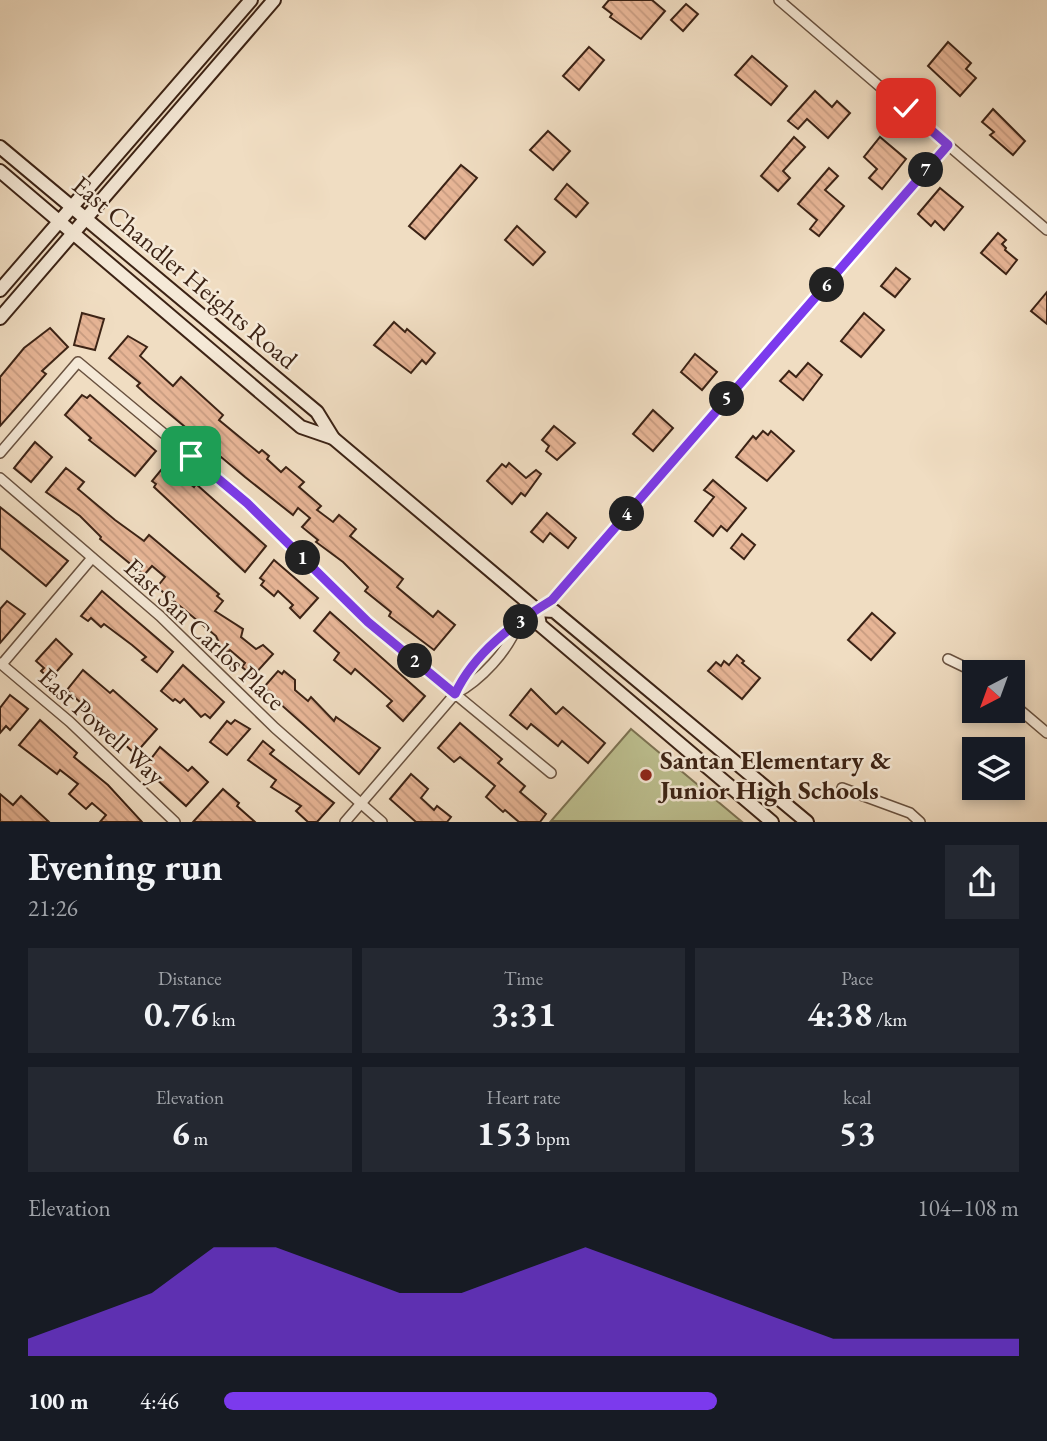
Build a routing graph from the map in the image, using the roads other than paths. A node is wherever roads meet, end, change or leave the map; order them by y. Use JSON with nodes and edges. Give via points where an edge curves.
{"nodes":[{"id":1,"x":251,"y":0,"type":"edge"},
{"id":2,"x":274,"y":0,"type":"edge"},
{"id":3,"x":779,"y":0,"type":"edge"},
{"id":4,"x":948,"y":145,"type":"junction"},
{"id":5,"x":0,"y":147,"type":"edge"},
{"id":6,"x":0,"y":171,"type":"edge"},
{"id":7,"x":72,"y":207,"type":"junction"},
{"id":8,"x":86,"y":219,"type":"junction"},
{"id":9,"x":59,"y":221,"type":"junction"},
{"id":10,"x":1047,"y":230,"type":"edge"},
{"id":11,"x":73,"y":233,"type":"junction"},
{"id":12,"x":0,"y":290,"type":"edge"},
{"id":13,"x":0,"y":318,"type":"edge"},
{"id":14,"x":333,"y":438,"type":"junction"},
{"id":15,"x":0,"y":453,"type":"edge"},
{"id":16,"x":0,"y":478,"type":"edge"},
{"id":17,"x":92,"y":558,"type":"junction"},
{"id":18,"x":537,"y":610,"type":"junction"},
{"id":19,"x":948,"y":659,"type":"dead end"},
{"id":20,"x":1,"y":664,"type":"edge"},
{"id":21,"x":962,"y":666,"type":"edge"},
{"id":22,"x":455,"y":694,"type":"junction"},
{"id":23,"x":1026,"y":715,"type":"edge"},
{"id":24,"x":1047,"y":733,"type":"edge"},
{"id":25,"x":551,"y":773,"type":"dead end"},
{"id":26,"x":842,"y":788,"type":"dead end"},
{"id":27,"x":361,"y":803,"type":"junction"},
{"id":28,"x":175,"y":821,"type":"edge"},
{"id":29,"x":345,"y":821,"type":"edge"},
{"id":30,"x":382,"y":821,"type":"edge"},
{"id":31,"x":772,"y":821,"type":"edge"},
{"id":32,"x":807,"y":821,"type":"edge"},
{"id":33,"x":920,"y":821,"type":"edge"}],
"edges":[{"from":1,"to":7,"type":"main road"},
{"from":2,"to":8,"type":"main road"},
{"from":3,"to":4,"type":"street"},
{"from":4,"to":10,"type":"street"},
{"from":4,"to":18,"type":"street","via":[[552,600]]},
{"from":5,"to":7,"type":"main road","name":"East Chandler Heights Road"},
{"from":6,"to":9,"type":"main road","name":"East Chandler Heights Road"},
{"from":7,"to":8,"type":"main road","name":"East Chandler Heights Road"},
{"from":7,"to":9,"type":"main road"},
{"from":8,"to":11,"type":"main road"},
{"from":8,"to":14,"type":"main road","name":"East Chandler Heights Road","via":[[317,412]]},
{"from":9,"to":11,"type":"main road","name":"East Chandler Heights Road"},
{"from":9,"to":12,"type":"main road"},
{"from":11,"to":13,"type":"main road"},
{"from":11,"to":14,"type":"main road","name":"East Chandler Heights Road","via":[[301,427]]},
{"from":14,"to":18,"type":"main road","name":"East Chandler Heights Road"},
{"from":15,"to":22,"type":"street","via":[[78,362],[247,503],[368,622]]},
{"from":16,"to":17,"type":"street","name":"East San Carlos Place"},
{"from":17,"to":20,"type":"street"},
{"from":17,"to":27,"type":"street","name":"East San Carlos Place"},
{"from":18,"to":22,"type":"street","via":[[519,624],[513,639],[471,685]]},
{"from":18,"to":31,"type":"main road","name":"East Chandler Heights Road","via":[[540,625]]},
{"from":18,"to":32,"type":"main road","name":"East Chandler Heights Road","via":[[554,611]]},
{"from":19,"to":21,"type":"street"},
{"from":20,"to":28,"type":"street","name":"East Powell Way"},
{"from":22,"to":25,"type":"street"},
{"from":22,"to":27,"type":"street"},
{"from":23,"to":24,"type":"street"},
{"from":26,"to":33,"type":"street"},
{"from":27,"to":29,"type":"street"},
{"from":27,"to":30,"type":"street","name":"East San Carlos Place"}]}
